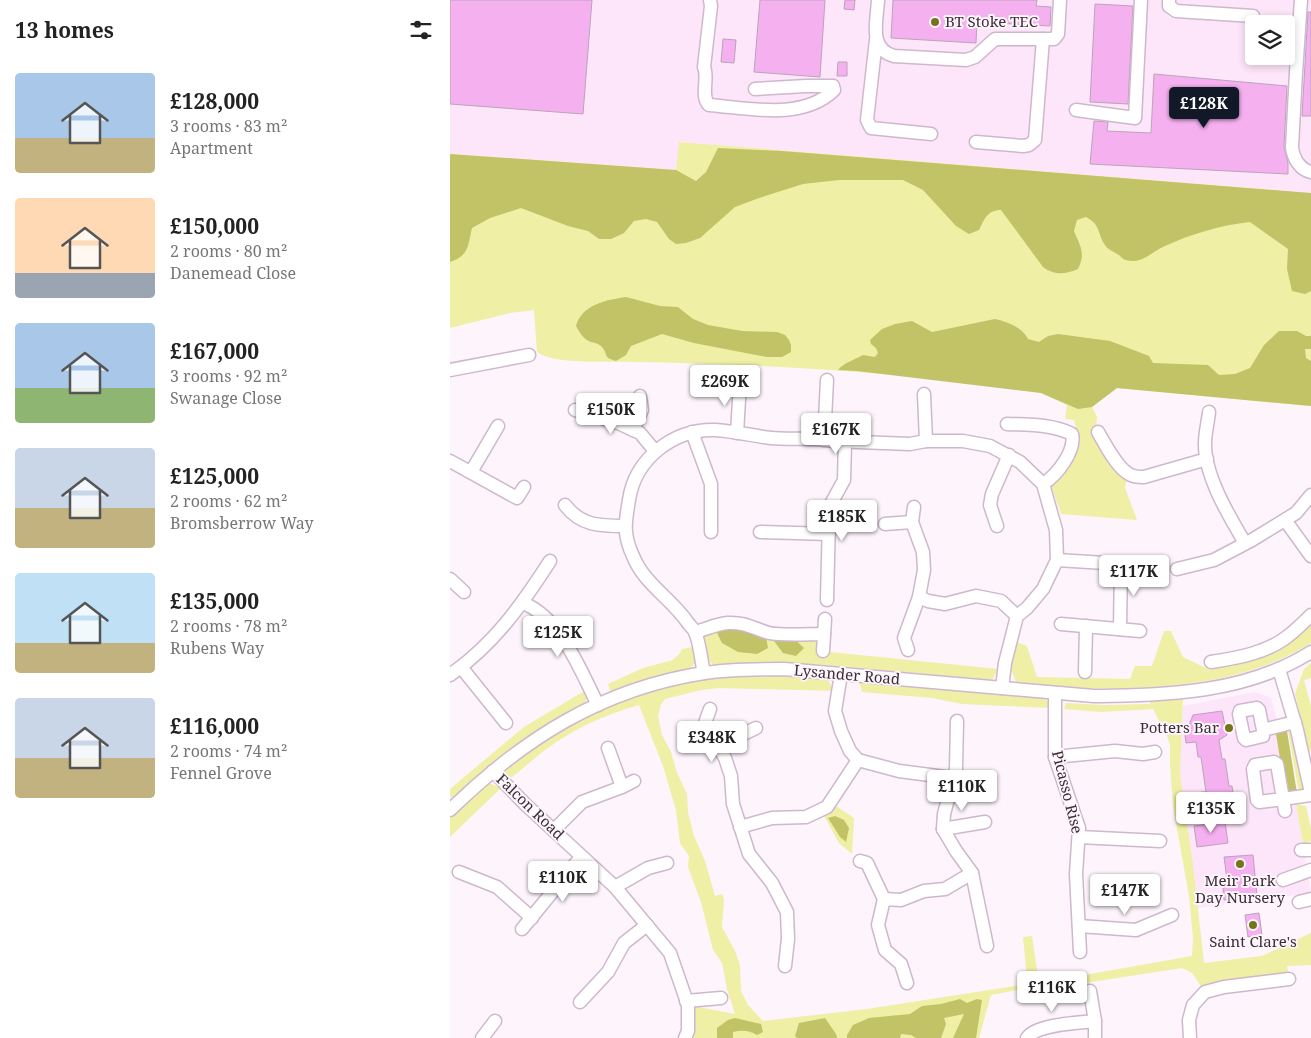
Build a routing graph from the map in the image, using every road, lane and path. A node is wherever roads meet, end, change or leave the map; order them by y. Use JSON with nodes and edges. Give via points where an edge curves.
{"nodes":[{"id":1,"x":710,"y":0,"type":"edge"},
{"id":2,"x":878,"y":0,"type":"edge"},
{"id":3,"x":1060,"y":0,"type":"edge"},
{"id":4,"x":1141,"y":0,"type":"edge"},
{"id":5,"x":1169,"y":0,"type":"edge"},
{"id":6,"x":1301,"y":0,"type":"edge"},
{"id":7,"x":1245,"y":16,"type":"edge"},
{"id":8,"x":1043,"y":39,"type":"junction"},
{"id":9,"x":876,"y":40,"type":"junction"},
{"id":10,"x":755,"y":89,"type":"dead end"},
{"id":11,"x":1076,"y":110,"type":"dead end"},
{"id":12,"x":932,"y":134,"type":"dead end"},
{"id":13,"x":976,"y":142,"type":"dead end"},
{"id":14,"x":1311,"y":172,"type":"edge"},
{"id":15,"x":529,"y":355,"type":"dead end"},
{"id":16,"x":450,"y":370,"type":"edge"},
{"id":17,"x":827,"y":380,"type":"dead end"},
{"id":18,"x":740,"y":383,"type":"dead end"},
{"id":19,"x":924,"y":394,"type":"dead end"},
{"id":20,"x":640,"y":396,"type":"dead end"},
{"id":21,"x":575,"y":410,"type":"dead end"},
{"id":22,"x":1209,"y":412,"type":"dead end"},
{"id":23,"x":1069,"y":419,"type":"dead end"},
{"id":24,"x":1007,"y":424,"type":"dead end"},
{"id":25,"x":498,"y":426,"type":"dead end"},
{"id":26,"x":633,"y":430,"type":"junction"},
{"id":27,"x":692,"y":432,"type":"junction"},
{"id":28,"x":1069,"y":432,"type":"junction"},
{"id":29,"x":1098,"y":432,"type":"dead end"},
{"id":30,"x":736,"y":433,"type":"junction"},
{"id":31,"x":824,"y":440,"type":"junction"},
{"id":32,"x":926,"y":441,"type":"junction"},
{"id":33,"x":845,"y":442,"type":"junction"},
{"id":34,"x":655,"y":451,"type":"junction"},
{"id":35,"x":1009,"y":455,"type":"junction"},
{"id":36,"x":1207,"y":459,"type":"junction"},
{"id":37,"x":450,"y":461,"type":"edge"},
{"id":38,"x":472,"y":472,"type":"junction"},
{"id":39,"x":1043,"y":484,"type":"junction"},
{"id":40,"x":524,"y":487,"type":"dead end"},
{"id":41,"x":1311,"y":496,"type":"edge"},
{"id":42,"x":565,"y":505,"type":"dead end"},
{"id":43,"x":914,"y":507,"type":"dead end"},
{"id":44,"x":1285,"y":520,"type":"junction"},
{"id":45,"x":912,"y":522,"type":"junction"},
{"id":46,"x":885,"y":524,"type":"dead end"},
{"id":47,"x":625,"y":526,"type":"junction"},
{"id":48,"x":997,"y":526,"type":"dead end"},
{"id":49,"x":711,"y":532,"type":"dead end"},
{"id":50,"x":760,"y":532,"type":"dead end"},
{"id":51,"x":829,"y":534,"type":"junction"},
{"id":52,"x":1245,"y":543,"type":"junction"},
{"id":53,"x":1311,"y":556,"type":"edge"},
{"id":54,"x":1057,"y":560,"type":"junction"},
{"id":55,"x":550,"y":562,"type":"dead end"},
{"id":56,"x":1121,"y":564,"type":"junction"},
{"id":57,"x":1138,"y":564,"type":"dead end"},
{"id":58,"x":1177,"y":569,"type":"dead end"},
{"id":59,"x":450,"y":579,"type":"edge"},
{"id":60,"x":464,"y":592,"type":"dead end"},
{"id":61,"x":919,"y":596,"type":"junction"},
{"id":62,"x":827,"y":600,"type":"dead end"},
{"id":63,"x":523,"y":603,"type":"junction"},
{"id":64,"x":1311,"y":615,"type":"edge"},
{"id":65,"x":1017,"y":616,"type":"junction"},
{"id":66,"x":825,"y":619,"type":"dead end"},
{"id":67,"x":1061,"y":624,"type":"dead end"},
{"id":68,"x":1086,"y":626,"type":"junction"},
{"id":69,"x":1120,"y":629,"type":"junction"},
{"id":70,"x":1140,"y":631,"type":"dead end"},
{"id":71,"x":695,"y":632,"type":"junction"},
{"id":72,"x":824,"y":634,"type":"junction"},
{"id":73,"x":908,"y":650,"type":"dead end"},
{"id":74,"x":824,"y":651,"type":"dead end"},
{"id":75,"x":1311,"y":652,"type":"edge"},
{"id":76,"x":1211,"y":662,"type":"dead end"},
{"id":77,"x":461,"y":667,"type":"junction"},
{"id":78,"x":1279,"y":669,"type":"junction"},
{"id":79,"x":1085,"y":672,"type":"dead end"},
{"id":80,"x":704,"y":673,"type":"junction"},
{"id":81,"x":841,"y":674,"type":"junction"},
{"id":82,"x":450,"y":675,"type":"edge"},
{"id":83,"x":1002,"y":688,"type":"junction"},
{"id":84,"x":1055,"y":692,"type":"junction"},
{"id":85,"x":598,"y":705,"type":"junction"},
{"id":86,"x":710,"y":708,"type":"dead end"},
{"id":87,"x":957,"y":721,"type":"dead end"},
{"id":88,"x":1295,"y":722,"type":"junction"},
{"id":89,"x":506,"y":723,"type":"dead end"},
{"id":90,"x":756,"y":728,"type":"dead end"},
{"id":91,"x":1263,"y":730,"type":"dead end"},
{"id":92,"x":718,"y":746,"type":"junction"},
{"id":93,"x":608,"y":748,"type":"dead end"},
{"id":94,"x":1155,"y":752,"type":"dead end"},
{"id":95,"x":1055,"y":757,"type":"junction"},
{"id":96,"x":858,"y":760,"type":"junction"},
{"id":97,"x":493,"y":770,"type":"junction"},
{"id":98,"x":1309,"y":770,"type":"edge"},
{"id":99,"x":953,"y":778,"type":"junction"},
{"id":100,"x":1311,"y":794,"type":"edge"},
{"id":101,"x":1284,"y":805,"type":"dead end"},
{"id":102,"x":450,"y":810,"type":"edge"},
{"id":103,"x":985,"y":822,"type":"dead end"},
{"id":104,"x":740,"y":825,"type":"junction"},
{"id":105,"x":943,"y":829,"type":"junction"},
{"id":106,"x":554,"y":830,"type":"junction"},
{"id":107,"x":1079,"y":837,"type":"junction"},
{"id":108,"x":1160,"y":841,"type":"dead end"},
{"id":109,"x":581,"y":857,"type":"junction"},
{"id":110,"x":860,"y":861,"type":"dead end"},
{"id":111,"x":667,"y":863,"type":"dead end"},
{"id":112,"x":1311,"y":870,"type":"edge"},
{"id":113,"x":459,"y":872,"type":"dead end"},
{"id":114,"x":972,"y":873,"type":"junction"},
{"id":115,"x":1284,"y":880,"type":"dead end"},
{"id":116,"x":615,"y":887,"type":"junction"},
{"id":117,"x":884,"y":899,"type":"junction"},
{"id":118,"x":1172,"y":915,"type":"dead end"},
{"id":119,"x":532,"y":918,"type":"junction"},
{"id":120,"x":648,"y":925,"type":"junction"},
{"id":121,"x":1079,"y":926,"type":"junction"},
{"id":122,"x":522,"y":930,"type":"dead end"},
{"id":123,"x":987,"y":946,"type":"dead end"},
{"id":124,"x":1080,"y":952,"type":"dead end"},
{"id":125,"x":785,"y":966,"type":"dead end"},
{"id":126,"x":1289,"y":979,"type":"dead end"},
{"id":127,"x":907,"y":983,"type":"dead end"},
{"id":128,"x":1090,"y":992,"type":"dead end"},
{"id":129,"x":721,"y":998,"type":"dead end"},
{"id":130,"x":686,"y":1001,"type":"junction"},
{"id":131,"x":580,"y":1002,"type":"dead end"},
{"id":132,"x":495,"y":1021,"type":"dead end"},
{"id":133,"x":1095,"y":1021,"type":"junction"},
{"id":134,"x":482,"y":1038,"type":"edge"},
{"id":135,"x":685,"y":1038,"type":"edge"},
{"id":136,"x":1027,"y":1038,"type":"edge"},
{"id":137,"x":1095,"y":1038,"type":"edge"},
{"id":138,"x":1190,"y":1038,"type":"edge"}],
"edges":[{"from":1,"to":10,"type":"street","via":[[712,6],[704,67],[705,99],[709,106],[795,109],[812,105],[834,90],[833,86]]},
{"from":2,"to":9,"type":"street"},
{"from":3,"to":8,"type":"street","via":[[1058,34],[1054,39]]},
{"from":4,"to":11,"type":"street","via":[[1135,118]]},
{"from":5,"to":7,"type":"street","via":[[1169,6],[1176,12]]},
{"from":6,"to":14,"type":"street","via":[[1292,147],[1301,168]]},
{"from":8,"to":9,"type":"street","via":[[995,39],[975,57],[966,60],[894,56],[885,54]]},
{"from":8,"to":13,"type":"street","via":[[1035,140],[1023,146]]},
{"from":9,"to":12,"type":"street","via":[[868,120],[871,128]]},
{"from":15,"to":16,"type":"street"},
{"from":17,"to":31,"type":"street"},
{"from":18,"to":30,"type":"street"},
{"from":19,"to":32,"type":"street"},
{"from":20,"to":26,"type":"street","via":[[642,410]]},
{"from":21,"to":26,"type":"street"},
{"from":22,"to":36,"type":"street","via":[[1205,443]]},
{"from":23,"to":28,"type":"street"},
{"from":24,"to":28,"type":"street","via":[[1050,427]]},
{"from":25,"to":38,"type":"street"},
{"from":26,"to":34,"type":"street"},
{"from":27,"to":30,"type":"street"},
{"from":27,"to":34,"type":"street"},
{"from":27,"to":49,"type":"street","via":[[712,484]]},
{"from":28,"to":39,"type":"street","via":[[1073,439],[1066,458]]},
{"from":29,"to":36,"type":"street","via":[[1122,468],[1137,477]]},
{"from":30,"to":31,"type":"street","via":[[789,440]]},
{"from":31,"to":33,"type":"street"},
{"from":32,"to":33,"type":"street","via":[[910,444]]},
{"from":32,"to":35,"type":"street","via":[[963,441],[990,446]]},
{"from":33,"to":51,"type":"street","via":[[844,480],[832,502]]},
{"from":34,"to":47,"type":"street","via":[[639,471],[630,491]]},
{"from":35,"to":39,"type":"street"},
{"from":35,"to":48,"type":"street","via":[[990,505]]},
{"from":36,"to":52,"type":"street","via":[[1222,504]]},
{"from":37,"to":38,"type":"street"},
{"from":38,"to":40,"type":"street","via":[[514,503]]},
{"from":39,"to":54,"type":"street","via":[[1056,530]]},
{"from":41,"to":44,"type":"street"},
{"from":42,"to":47,"type":"street","via":[[582,520],[601,526]]},
{"from":43,"to":45,"type":"street"},
{"from":44,"to":52,"type":"street"},
{"from":44,"to":53,"type":"street"},
{"from":45,"to":46,"type":"street"},
{"from":45,"to":61,"type":"street","via":[[924,561]]},
{"from":47,"to":71,"type":"street","via":[[633,558],[650,583],[680,610]]},
{"from":50,"to":51,"type":"street"},
{"from":51,"to":62,"type":"street"},
{"from":52,"to":58,"type":"street","via":[[1214,560]]},
{"from":54,"to":56,"type":"street"},
{"from":54,"to":65,"type":"street","via":[[1042,589]]},
{"from":55,"to":63,"type":"street"},
{"from":56,"to":57,"type":"street"},
{"from":56,"to":69,"type":"street"},
{"from":59,"to":60,"type":"street"},
{"from":61,"to":65,"type":"street","via":[[945,604],[976,596],[1001,601]]},
{"from":61,"to":73,"type":"street","via":[[904,638]]},
{"from":63,"to":77,"type":"street","via":[[495,637]]},
{"from":63,"to":85,"type":"street","via":[[541,612],[552,624]]},
{"from":64,"to":76,"type":"street","via":[[1272,646]]},
{"from":65,"to":83,"type":"street"},
{"from":66,"to":72,"type":"street"},
{"from":67,"to":68,"type":"street"},
{"from":68,"to":69,"type":"street"},
{"from":68,"to":79,"type":"street"},
{"from":69,"to":70,"type":"street"},
{"from":71,"to":72,"type":"street","via":[[729,623],[748,624],[770,633]]},
{"from":71,"to":80,"type":"street"},
{"from":72,"to":74,"type":"street"},
{"from":75,"to":78,"type":"street","name":"Lysander Road"},
{"from":77,"to":82,"type":"street"},
{"from":77,"to":89,"type":"street"},
{"from":78,"to":84,"type":"street","name":"Lysander Road","via":[[1233,684],[1189,692],[1103,696]]},
{"from":78,"to":88,"type":"street"},
{"from":80,"to":81,"type":"street","name":"Lysander Road","via":[[784,669]]},
{"from":80,"to":85,"type":"street","name":"Lysander Road","via":[[649,685]]},
{"from":81,"to":83,"type":"street","name":"Lysander Road"},
{"from":81,"to":96,"type":"street","via":[[835,711],[847,744]]},
{"from":83,"to":84,"type":"street","name":"Lysander Road"},
{"from":84,"to":95,"type":"street","name":"Picasso Rise"},
{"from":85,"to":97,"type":"street","name":"Lysander Road","via":[[551,729]]},
{"from":86,"to":92,"type":"street","via":[[705,723]]},
{"from":87,"to":99,"type":"street"},
{"from":88,"to":91,"type":"street"},
{"from":88,"to":98,"type":"street"},
{"from":90,"to":92,"type":"street"},
{"from":92,"to":104,"type":"street","via":[[731,776],[733,804]]},
{"from":93,"to":106,"type":"street","via":[[628,784],[582,802]]},
{"from":94,"to":95,"type":"street","via":[[1115,751]]},
{"from":95,"to":107,"type":"street","name":"Picasso Rise"},
{"from":96,"to":99,"type":"street"},
{"from":96,"to":104,"type":"street","via":[[827,807],[806,816],[772,818]]},
{"from":97,"to":102,"type":"street","name":"Lysander Road"},
{"from":97,"to":106,"type":"street","name":"Falcon Road"},
{"from":98,"to":100,"type":"street"},
{"from":99,"to":105,"type":"street"},
{"from":100,"to":101,"type":"street"},
{"from":103,"to":105,"type":"street"},
{"from":104,"to":125,"type":"street","via":[[749,854],[772,883],[787,912]]},
{"from":105,"to":114,"type":"street"},
{"from":106,"to":109,"type":"street","name":"Falcon Road"},
{"from":107,"to":108,"type":"street"},
{"from":107,"to":121,"type":"street","name":"Picasso Rise","via":[[1076,874]]},
{"from":109,"to":116,"type":"street","name":"Falcon Road"},
{"from":109,"to":119,"type":"street"},
{"from":110,"to":117,"type":"street","via":[[867,863]]},
{"from":111,"to":116,"type":"street","via":[[648,868]]},
{"from":112,"to":115,"type":"street"},
{"from":113,"to":119,"type":"street","via":[[497,887]]},
{"from":114,"to":117,"type":"street","via":[[945,889],[924,891],[901,900]]},
{"from":114,"to":123,"type":"street"},
{"from":116,"to":120,"type":"street","name":"Falcon Road"},
{"from":117,"to":127,"type":"street","via":[[878,925],[885,950],[901,964]]},
{"from":118,"to":121,"type":"street","via":[[1136,930]]},
{"from":119,"to":122,"type":"street"},
{"from":120,"to":130,"type":"street","name":"Falcon Road","via":[[670,953]]},
{"from":120,"to":131,"type":"street","via":[[624,943],[608,972]]},
{"from":121,"to":124,"type":"street","name":"Picasso Rise"},
{"from":126,"to":138,"type":"street","via":[[1206,992],[1193,1005],[1189,1020]]},
{"from":128,"to":133,"type":"street"},
{"from":129,"to":130,"type":"street"},
{"from":130,"to":135,"type":"street","name":"Falcon Road","via":[[688,1030]]},
{"from":132,"to":134,"type":"street"},
{"from":133,"to":136,"type":"street","via":[[1046,1027]]},
{"from":133,"to":137,"type":"street"}]}
